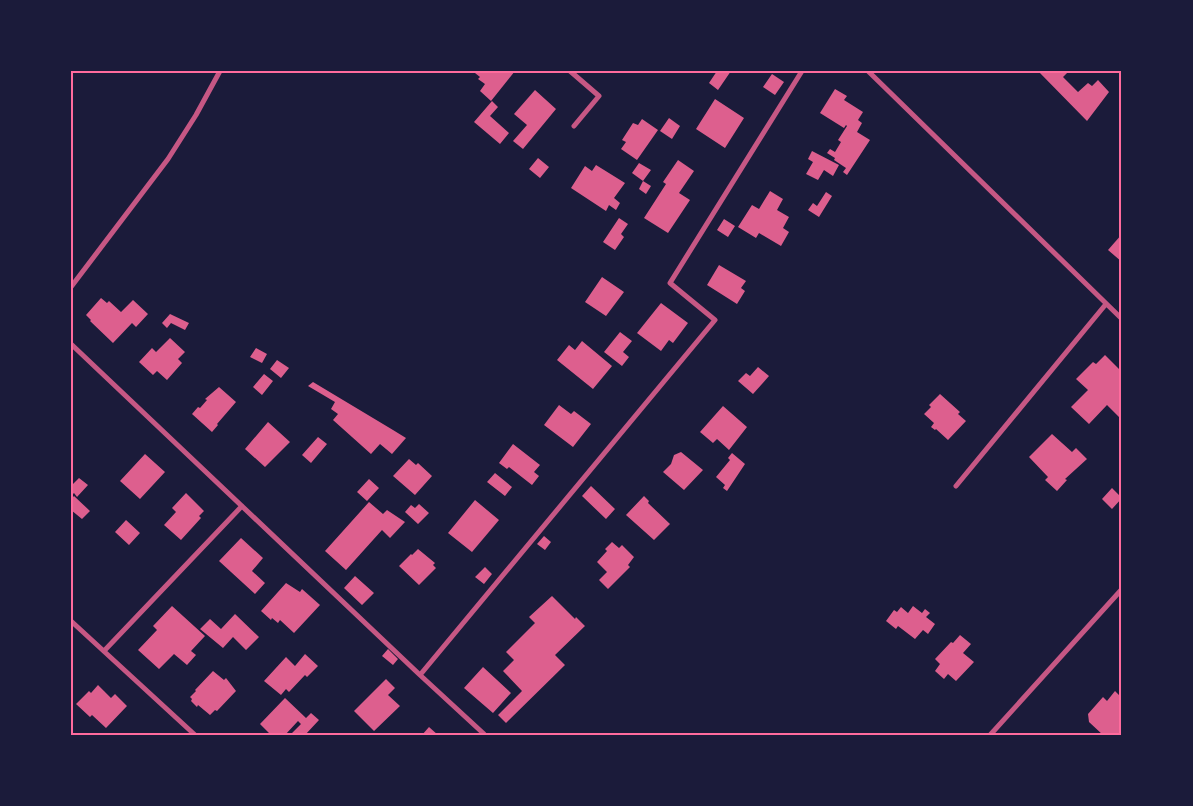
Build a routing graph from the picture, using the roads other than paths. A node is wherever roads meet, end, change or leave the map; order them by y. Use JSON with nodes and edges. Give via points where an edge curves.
{"nodes":[{"id":1,"x":220,"y":71,"type":"edge"},
{"id":2,"x":570,"y":71,"type":"edge"},
{"id":3,"x":802,"y":71,"type":"edge"},
{"id":4,"x":868,"y":71,"type":"edge"},
{"id":5,"x":574,"y":126,"type":"dead end"},
{"id":6,"x":71,"y":287,"type":"edge"},
{"id":7,"x":1106,"y":304,"type":"junction"},
{"id":8,"x":1122,"y":319,"type":"edge"},
{"id":9,"x":71,"y":344,"type":"edge"},
{"id":10,"x":956,"y":486,"type":"dead end"},
{"id":11,"x":242,"y":506,"type":"junction"},
{"id":12,"x":1122,"y":589,"type":"edge"},
{"id":13,"x":71,"y":621,"type":"edge"},
{"id":14,"x":104,"y":651,"type":"junction"},
{"id":15,"x":420,"y":675,"type":"junction"},
{"id":16,"x":484,"y":734,"type":"edge"},
{"id":17,"x":991,"y":734,"type":"edge"},
{"id":18,"x":195,"y":735,"type":"edge"}],
"edges":[{"from":1,"to":6,"type":"street","via":[[168,159]]},
{"from":2,"to":5,"type":"street","via":[[599,96]]},
{"from":3,"to":15,"type":"street","via":[[670,283],[715,320]]},
{"from":4,"to":7,"type":"street"},
{"from":7,"to":8,"type":"street"},
{"from":7,"to":10,"type":"street"},
{"from":9,"to":11,"type":"street"},
{"from":11,"to":14,"type":"street"},
{"from":11,"to":15,"type":"street"},
{"from":12,"to":17,"type":"street"},
{"from":13,"to":14,"type":"street"},
{"from":14,"to":18,"type":"street"},
{"from":15,"to":16,"type":"street"}]}
